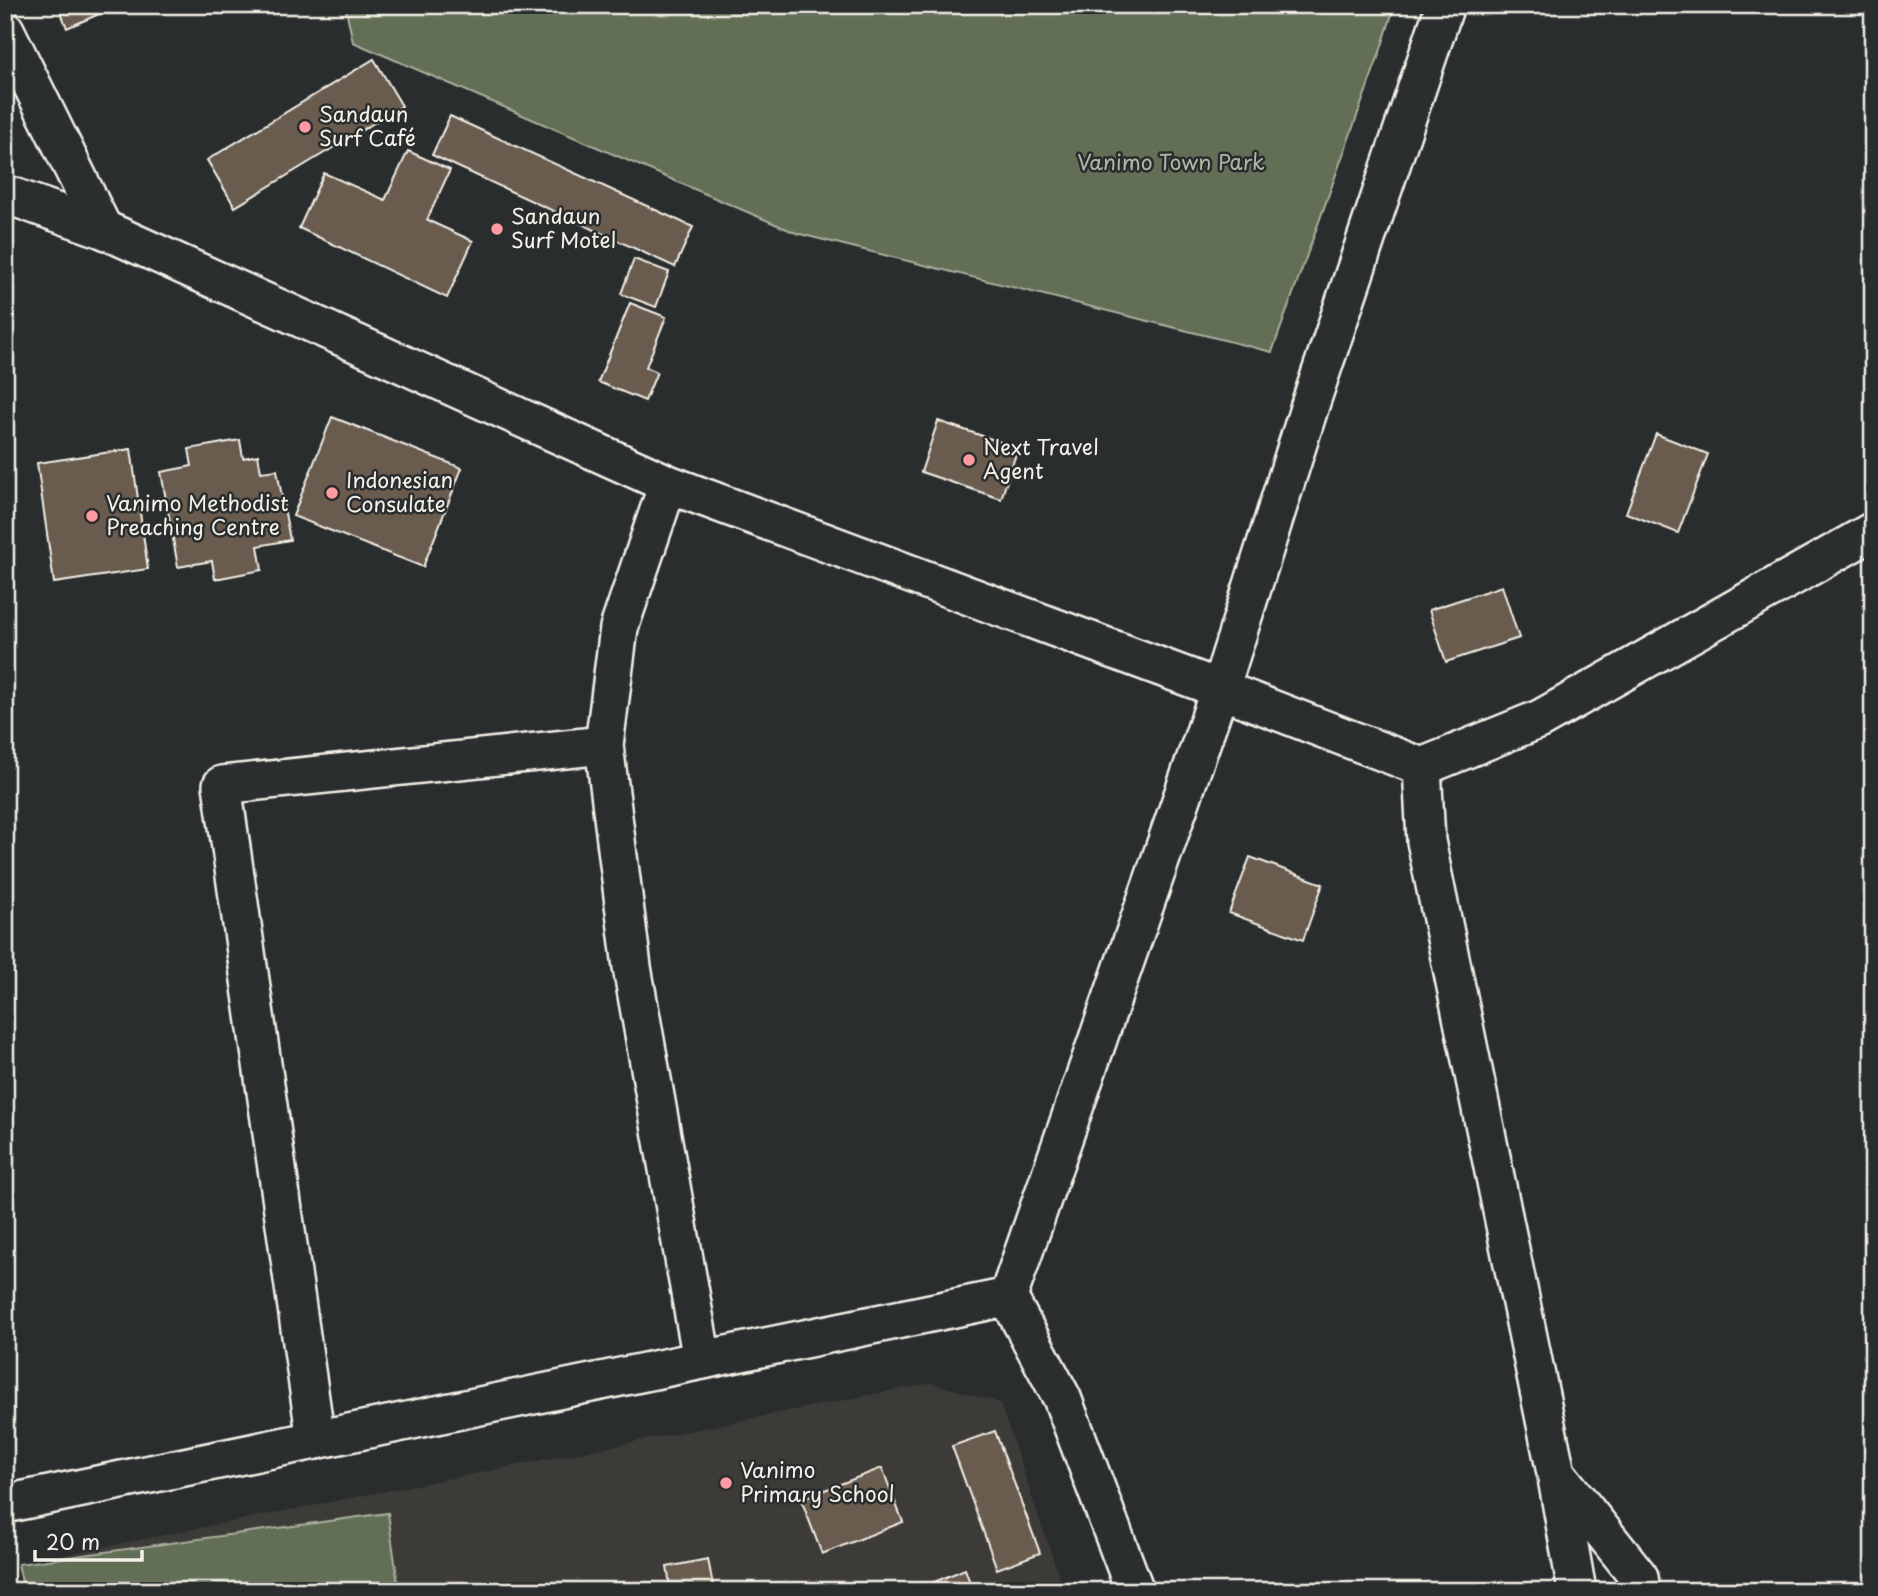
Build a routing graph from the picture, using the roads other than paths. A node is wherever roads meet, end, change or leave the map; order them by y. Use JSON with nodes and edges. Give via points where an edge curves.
{"nodes":[{"id":1,"x":1445,"y":5,"type":"edge"},
{"id":2,"x":5,"y":30,"type":"edge"},
{"id":3,"x":5,"y":194,"type":"edge"},
{"id":4,"x":103,"y":229,"type":"junction"},
{"id":5,"x":668,"y":484,"type":"junction"},
{"id":6,"x":1873,"y":531,"type":"edge"},
{"id":7,"x":1220,"y":689,"type":"junction"},
{"id":8,"x":604,"y":744,"type":"junction"},
{"id":9,"x":1422,"y":767,"type":"junction"},
{"id":10,"x":1008,"y":1297,"type":"junction"},
{"id":11,"x":702,"y":1360,"type":"junction"},
{"id":12,"x":316,"y":1440,"type":"junction"},
{"id":13,"x":1556,"y":1473,"type":"junction"},
{"id":14,"x":5,"y":1504,"type":"edge"},
{"id":15,"x":1135,"y":1591,"type":"edge"},
{"id":16,"x":1577,"y":1591,"type":"edge"},
{"id":17,"x":1642,"y":1591,"type":"edge"}],
"edges":[{"from":1,"to":7,"type":"street"},
{"from":2,"to":4,"type":"street"},
{"from":3,"to":4,"type":"street"},
{"from":4,"to":5,"type":"street"},
{"from":5,"to":7,"type":"street"},
{"from":5,"to":8,"type":"street","via":[[619,628]]},
{"from":6,"to":9,"type":"street","via":[[1540,719]]},
{"from":7,"to":9,"type":"street"},
{"from":7,"to":10,"type":"street"},
{"from":8,"to":11,"type":"street","via":[[632,967]]},
{"from":8,"to":12,"type":"street","via":[[222,785]]},
{"from":9,"to":13,"type":"street","via":[[1426,841]]},
{"from":10,"to":11,"type":"street"},
{"from":10,"to":15,"type":"street","via":[[1062,1398]]},
{"from":11,"to":12,"type":"street"},
{"from":12,"to":14,"type":"street"},
{"from":13,"to":16,"type":"street"},
{"from":13,"to":17,"type":"street","via":[[1639,1577]]}]}
